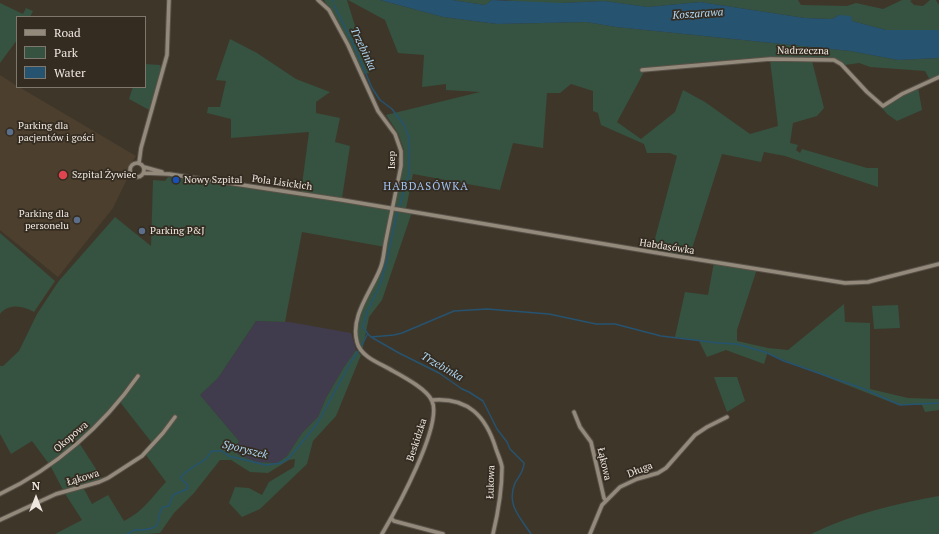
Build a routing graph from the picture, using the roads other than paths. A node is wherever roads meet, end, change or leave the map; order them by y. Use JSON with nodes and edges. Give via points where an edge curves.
{"nodes":[{"id":1,"x":169,"y":0,"type":"edge"},
{"id":2,"x":318,"y":0,"type":"edge"},
{"id":3,"x":642,"y":70,"type":"dead end"},
{"id":4,"x":939,"y":78,"type":"edge"},
{"id":5,"x":139,"y":163,"type":"junction"},
{"id":6,"x":144,"y":167,"type":"junction"},
{"id":7,"x":144,"y":173,"type":"junction"},
{"id":8,"x":169,"y":174,"type":"junction"},
{"id":9,"x":392,"y":209,"type":"junction"},
{"id":10,"x":939,"y":264,"type":"edge"},
{"id":11,"x":138,"y":376,"type":"dead end"},
{"id":12,"x":432,"y":400,"type":"junction"},
{"id":13,"x":574,"y":412,"type":"dead end"},
{"id":14,"x":175,"y":417,"type":"dead end"},
{"id":15,"x":727,"y":417,"type":"dead end"},
{"id":16,"x":0,"y":494,"type":"edge"},
{"id":17,"x":606,"y":500,"type":"junction"},
{"id":18,"x":391,"y":518,"type":"junction"},
{"id":19,"x":0,"y":520,"type":"edge"},
{"id":20,"x":382,"y":534,"type":"edge"},
{"id":21,"x":444,"y":534,"type":"edge"},
{"id":22,"x":493,"y":534,"type":"edge"},
{"id":23,"x":590,"y":534,"type":"edge"}],
"edges":[{"from":1,"to":5,"type":"street","via":[[166,55]]},
{"from":2,"to":9,"type":"street","name":"Isep","via":[[329,10],[374,104],[395,134],[402,151]]},
{"from":3,"to":4,"type":"street","name":"Nadrzeczna","via":[[770,59],[834,60],[883,106],[902,94]]},
{"from":5,"to":6,"type":"street"},
{"from":5,"to":7,"type":"street","via":[[133,164],[130,173],[138,177]]},
{"from":6,"to":7,"type":"street"},
{"from":6,"to":8,"type":"street","name":"Pola Lisickich"},
{"from":7,"to":8,"type":"street","name":"Pola Lisickich"},
{"from":8,"to":9,"type":"street","name":"Pola Lisickich"},
{"from":9,"to":10,"type":"street","name":"Habdasówka","via":[[854,284]]},
{"from":9,"to":12,"type":"street","name":"Isep","via":[[381,268],[359,312],[356,334],[362,352],[415,384]]},
{"from":11,"to":16,"type":"street","name":"Okopowa","via":[[98,424],[61,457]]},
{"from":12,"to":18,"type":"street","name":"Beskidzka","via":[[434,409],[431,427],[416,469]]},
{"from":12,"to":22,"type":"street","name":"Łukowa","via":[[458,402],[477,412],[493,438],[502,465],[498,516]]},
{"from":13,"to":17,"type":"street","name":"Łąkowa","via":[[580,427],[591,442]]},
{"from":14,"to":19,"type":"street","name":"Łąkowa","via":[[142,456],[108,478],[56,494]]},
{"from":15,"to":17,"type":"street","name":"Długa","via":[[695,435],[666,468],[620,487]]},
{"from":17,"to":23,"type":"street","name":"Długa"},
{"from":18,"to":20,"type":"street","name":"Beskidzka"},
{"from":18,"to":21,"type":"street"}]}
